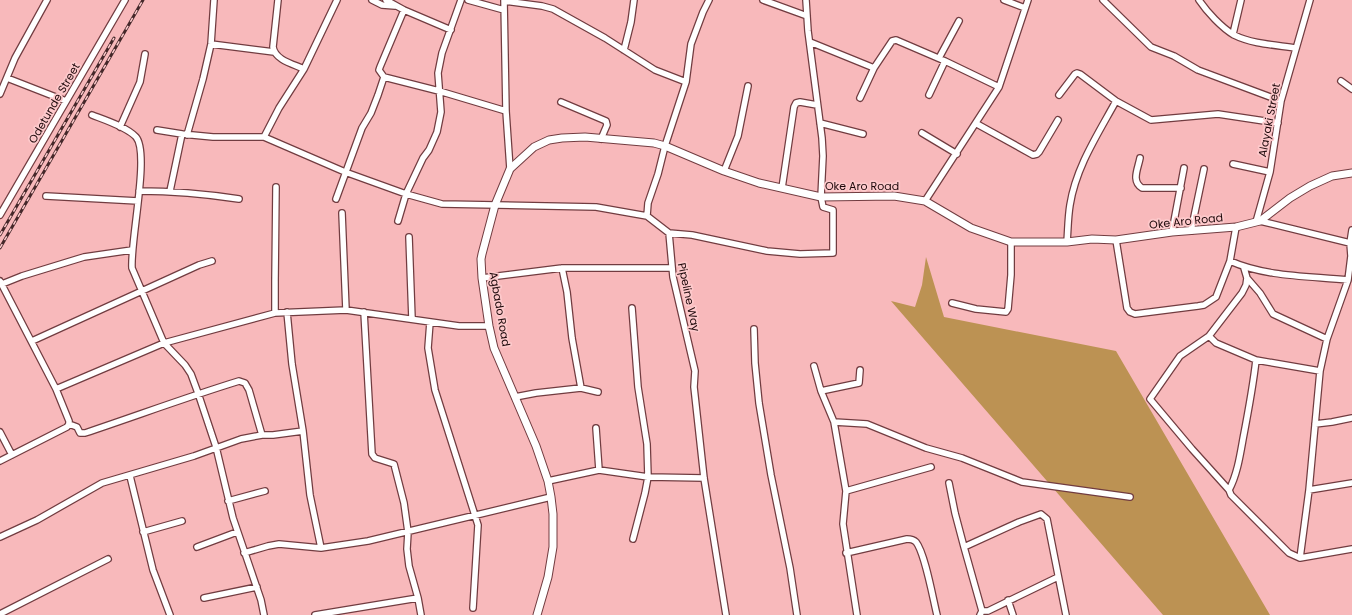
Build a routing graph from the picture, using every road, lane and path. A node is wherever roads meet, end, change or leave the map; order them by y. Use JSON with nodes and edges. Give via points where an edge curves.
{"nodes":[{"id":1,"x":47,"y":0,"type":"edge"},
{"id":2,"x":124,"y":0,"type":"edge"},
{"id":3,"x":214,"y":0,"type":"edge"},
{"id":4,"x":278,"y":0,"type":"edge"},
{"id":5,"x":337,"y":0,"type":"edge"},
{"id":6,"x":372,"y":0,"type":"edge"},
{"id":7,"x":386,"y":0,"type":"edge"},
{"id":8,"x":391,"y":0,"type":"edge"},
{"id":9,"x":461,"y":0,"type":"edge"},
{"id":10,"x":468,"y":0,"type":"edge"},
{"id":11,"x":504,"y":0,"type":"edge"},
{"id":12,"x":634,"y":0,"type":"edge"},
{"id":13,"x":709,"y":0,"type":"edge"},
{"id":14,"x":763,"y":0,"type":"edge"},
{"id":15,"x":806,"y":0,"type":"edge"},
{"id":16,"x":1004,"y":0,"type":"edge"},
{"id":17,"x":1028,"y":0,"type":"edge"},
{"id":18,"x":1103,"y":0,"type":"edge"},
{"id":19,"x":1198,"y":0,"type":"edge"},
{"id":20,"x":1242,"y":0,"type":"edge"},
{"id":21,"x":1310,"y":0,"type":"edge"},
{"id":22,"x":398,"y":7,"type":"junction"},
{"id":23,"x":1025,"y":8,"type":"junction"},
{"id":24,"x":404,"y":10,"type":"junction"},
{"id":25,"x":504,"y":10,"type":"junction"},
{"id":26,"x":807,"y":16,"type":"junction"},
{"id":27,"x":959,"y":21,"type":"dead end"},
{"id":28,"x":451,"y":30,"type":"junction"},
{"id":29,"x":1233,"y":34,"type":"junction"},
{"id":30,"x":810,"y":42,"type":"junction"},
{"id":31,"x":211,"y":44,"type":"junction"},
{"id":32,"x":1296,"y":48,"type":"junction"},
{"id":33,"x":624,"y":50,"type":"junction"},
{"id":34,"x":274,"y":52,"type":"junction"},
{"id":35,"x":145,"y":54,"type":"dead end"},
{"id":36,"x":939,"y":58,"type":"junction"},
{"id":37,"x":945,"y":61,"type":"junction"},
{"id":38,"x":874,"y":68,"type":"junction"},
{"id":39,"x":304,"y":69,"type":"junction"},
{"id":40,"x":384,"y":77,"type":"junction"},
{"id":41,"x":7,"y":78,"type":"junction"},
{"id":42,"x":1341,"y":81,"type":"dead end"},
{"id":43,"x":686,"y":82,"type":"junction"},
{"id":44,"x":748,"y":86,"type":"dead end"},
{"id":45,"x":1000,"y":87,"type":"junction"},
{"id":46,"x":1352,"y":89,"type":"edge"},
{"id":47,"x":439,"y":91,"type":"junction"},
{"id":48,"x":0,"y":94,"type":"edge"},
{"id":49,"x":929,"y":95,"type":"dead end"},
{"id":50,"x":1059,"y":95,"type":"dead end"},
{"id":51,"x":860,"y":98,"type":"dead end"},
{"id":52,"x":66,"y":101,"type":"junction"},
{"id":53,"x":1116,"y":101,"type":"junction"},
{"id":54,"x":1281,"y":101,"type":"junction"},
{"id":55,"x":561,"y":102,"type":"dead end"},
{"id":56,"x":817,"y":105,"type":"junction"},
{"id":57,"x":506,"y":112,"type":"junction"},
{"id":58,"x":92,"y":115,"type":"dead end"},
{"id":59,"x":1058,"y":120,"type":"dead end"},
{"id":60,"x":820,"y":122,"type":"junction"},
{"id":61,"x":1278,"y":123,"type":"junction"},
{"id":62,"x":977,"y":124,"type":"junction"},
{"id":63,"x":120,"y":127,"type":"junction"},
{"id":64,"x":157,"y":130,"type":"dead end"},
{"id":65,"x":922,"y":133,"type":"dead end"},
{"id":66,"x":184,"y":134,"type":"junction"},
{"id":67,"x":862,"y":134,"type":"dead end"},
{"id":68,"x":264,"y":137,"type":"junction"},
{"id":69,"x":601,"y":138,"type":"junction"},
{"id":70,"x":665,"y":146,"type":"junction"},
{"id":71,"x":957,"y":154,"type":"junction"},
{"id":72,"x":1140,"y":158,"type":"dead end"},
{"id":73,"x":1232,"y":164,"type":"dead end"},
{"id":74,"x":1184,"y":168,"type":"dead end"},
{"id":75,"x":510,"y":169,"type":"junction"},
{"id":76,"x":1204,"y":169,"type":"dead end"},
{"id":77,"x":724,"y":171,"type":"junction"},
{"id":78,"x":345,"y":172,"type":"junction"},
{"id":79,"x":1270,"y":172,"type":"junction"},
{"id":80,"x":1352,"y":173,"type":"edge"},
{"id":81,"x":276,"y":187,"type":"dead end"},
{"id":82,"x":782,"y":188,"type":"junction"},
{"id":83,"x":1181,"y":188,"type":"junction"},
{"id":84,"x":139,"y":191,"type":"junction"},
{"id":85,"x":170,"y":191,"type":"junction"},
{"id":86,"x":406,"y":194,"type":"junction"},
{"id":87,"x":46,"y":196,"type":"dead end"},
{"id":88,"x":821,"y":197,"type":"junction"},
{"id":89,"x":239,"y":199,"type":"dead end"},
{"id":90,"x":336,"y":199,"type":"dead end"},
{"id":91,"x":138,"y":201,"type":"junction"},
{"id":92,"x":925,"y":201,"type":"junction"},
{"id":93,"x":495,"y":205,"type":"junction"},
{"id":94,"x":342,"y":213,"type":"dead end"},
{"id":95,"x":0,"y":215,"type":"edge"},
{"id":96,"x":647,"y":216,"type":"junction"},
{"id":97,"x":398,"y":221,"type":"dead end"},
{"id":98,"x":1258,"y":222,"type":"junction"},
{"id":99,"x":1236,"y":227,"type":"junction"},
{"id":100,"x":1352,"y":230,"type":"edge"},
{"id":101,"x":1191,"y":231,"type":"junction"},
{"id":102,"x":1172,"y":232,"type":"junction"},
{"id":103,"x":669,"y":233,"type":"junction"},
{"id":104,"x":409,"y":236,"type":"dead end"},
{"id":105,"x":1116,"y":240,"type":"junction"},
{"id":106,"x":1011,"y":242,"type":"junction"},
{"id":107,"x":1067,"y":242,"type":"junction"},
{"id":108,"x":1350,"y":243,"type":"junction"},
{"id":109,"x":132,"y":250,"type":"junction"},
{"id":110,"x":1352,"y":258,"type":"edge"},
{"id":111,"x":212,"y":261,"type":"dead end"},
{"id":112,"x":1230,"y":262,"type":"junction"},
{"id":113,"x":562,"y":268,"type":"junction"},
{"id":114,"x":672,"y":268,"type":"junction"},
{"id":115,"x":1244,"y":268,"type":"junction"},
{"id":116,"x":482,"y":278,"type":"junction"},
{"id":117,"x":1246,"y":278,"type":"junction"},
{"id":118,"x":1348,"y":280,"type":"junction"},
{"id":119,"x":1,"y":282,"type":"edge"},
{"id":120,"x":141,"y":292,"type":"junction"},
{"id":121,"x":952,"y":303,"type":"dead end"},
{"id":122,"x":632,"y":308,"type":"dead end"},
{"id":123,"x":346,"y":310,"type":"junction"},
{"id":124,"x":287,"y":312,"type":"junction"},
{"id":125,"x":364,"y":312,"type":"junction"},
{"id":126,"x":276,"y":313,"type":"junction"},
{"id":127,"x":412,"y":319,"type":"junction"},
{"id":128,"x":430,"y":322,"type":"junction"},
{"id":129,"x":489,"y":326,"type":"junction"},
{"id":130,"x":754,"y":329,"type":"dead end"},
{"id":131,"x":1209,"y":336,"type":"junction"},
{"id":132,"x":1327,"y":339,"type":"junction"},
{"id":133,"x":32,"y":341,"type":"junction"},
{"id":134,"x":164,"y":343,"type":"junction"},
{"id":135,"x":1256,"y":360,"type":"junction"},
{"id":136,"x":814,"y":366,"type":"dead end"},
{"id":137,"x":860,"y":370,"type":"dead end"},
{"id":138,"x":1320,"y":370,"type":"junction"},
{"id":139,"x":581,"y":388,"type":"junction"},
{"id":140,"x":56,"y":389,"type":"junction"},
{"id":141,"x":821,"y":391,"type":"junction"},
{"id":142,"x":598,"y":392,"type":"dead end"},
{"id":143,"x":198,"y":393,"type":"junction"},
{"id":144,"x":515,"y":397,"type":"junction"},
{"id":145,"x":1352,"y":418,"type":"edge"},
{"id":146,"x":834,"y":422,"type":"junction"},
{"id":147,"x":69,"y":424,"type":"junction"},
{"id":148,"x":1315,"y":424,"type":"junction"},
{"id":149,"x":596,"y":428,"type":"dead end"},
{"id":150,"x":303,"y":431,"type":"junction"},
{"id":151,"x":0,"y":432,"type":"edge"},
{"id":152,"x":262,"y":434,"type":"junction"},
{"id":153,"x":216,"y":447,"type":"junction"},
{"id":154,"x":12,"y":455,"type":"junction"},
{"id":155,"x":0,"y":461,"type":"edge"},
{"id":156,"x":931,"y":467,"type":"dead end"},
{"id":157,"x":599,"y":470,"type":"junction"},
{"id":158,"x":130,"y":476,"type":"junction"},
{"id":159,"x":648,"y":477,"type":"junction"},
{"id":160,"x":704,"y":478,"type":"junction"},
{"id":161,"x":548,"y":481,"type":"junction"},
{"id":162,"x":949,"y":483,"type":"dead end"},
{"id":163,"x":1352,"y":483,"type":"edge"},
{"id":164,"x":1229,"y":490,"type":"junction"},
{"id":165,"x":1309,"y":490,"type":"junction"},
{"id":166,"x":265,"y":491,"type":"dead end"},
{"id":167,"x":846,"y":491,"type":"junction"},
{"id":168,"x":551,"y":497,"type":"junction"},
{"id":169,"x":1130,"y":497,"type":"dead end"},
{"id":170,"x":228,"y":501,"type":"junction"},
{"id":171,"x":475,"y":516,"type":"junction"},
{"id":172,"x":182,"y":521,"type":"dead end"},
{"id":173,"x":143,"y":532,"type":"junction"},
{"id":174,"x":237,"y":532,"type":"junction"},
{"id":175,"x":408,"y":532,"type":"junction"},
{"id":176,"x":0,"y":537,"type":"edge"},
{"id":177,"x":633,"y":539,"type":"dead end"},
{"id":178,"x":197,"y":547,"type":"dead end"},
{"id":179,"x":964,"y":547,"type":"junction"},
{"id":180,"x":321,"y":548,"type":"junction"},
{"id":181,"x":1352,"y":549,"type":"edge"},
{"id":182,"x":244,"y":553,"type":"junction"},
{"id":183,"x":846,"y":553,"type":"junction"},
{"id":184,"x":1300,"y":558,"type":"junction"},
{"id":185,"x":108,"y":559,"type":"dead end"},
{"id":186,"x":1058,"y":577,"type":"junction"},
{"id":187,"x":256,"y":587,"type":"junction"},
{"id":188,"x":204,"y":598,"type":"dead end"},
{"id":189,"x":418,"y":598,"type":"junction"},
{"id":190,"x":1008,"y":600,"type":"junction"},
{"id":191,"x":473,"y":608,"type":"dead end"},
{"id":192,"x":981,"y":613,"type":"edge"},
{"id":193,"x":0,"y":614,"type":"edge"},
{"id":194,"x":170,"y":615,"type":"edge"},
{"id":195,"x":264,"y":615,"type":"edge"},
{"id":196,"x":314,"y":615,"type":"edge"},
{"id":197,"x":421,"y":615,"type":"edge"},
{"id":198,"x":537,"y":615,"type":"edge"},
{"id":199,"x":726,"y":615,"type":"edge"},
{"id":200,"x":797,"y":615,"type":"edge"},
{"id":201,"x":857,"y":615,"type":"edge"},
{"id":202,"x":937,"y":615,"type":"edge"},
{"id":203,"x":1013,"y":615,"type":"edge"},
{"id":204,"x":1066,"y":615,"type":"edge"}],
"edges":[{"from":1,"to":41,"type":"street","via":[[15,58]]},
{"from":2,"to":52,"type":"street","name":"Odetunde Street"},
{"from":3,"to":31,"type":"street"},
{"from":4,"to":34,"type":"street"},
{"from":5,"to":39,"type":"street"},
{"from":6,"to":22,"type":"street","via":[[382,5]]},
{"from":7,"to":22,"type":"street"},
{"from":8,"to":22,"type":"street"},
{"from":9,"to":28,"type":"street"},
{"from":10,"to":25,"type":"street"},
{"from":11,"to":25,"type":"street","name":"Agbado Road"},
{"from":11,"to":33,"type":"street","via":[[554,9]]},
{"from":12,"to":33,"type":"street"},
{"from":13,"to":43,"type":"street","via":[[691,44]]},
{"from":14,"to":26,"type":"street"},
{"from":15,"to":26,"type":"street"},
{"from":16,"to":23,"type":"street"},
{"from":17,"to":23,"type":"street"},
{"from":18,"to":54,"type":"street","via":[[1151,47],[1174,56],[1198,70]]},
{"from":19,"to":29,"type":"street"},
{"from":20,"to":29,"type":"street"},
{"from":21,"to":32,"type":"street","name":"Alayaki Street"},
{"from":22,"to":24,"type":"street"},
{"from":23,"to":45,"type":"street"},
{"from":24,"to":28,"type":"street"},
{"from":24,"to":40,"type":"street","via":[[379,70]]},
{"from":25,"to":57,"type":"street","name":"Agbado Road"},
{"from":26,"to":30,"type":"street"},
{"from":27,"to":36,"type":"street"},
{"from":28,"to":47,"type":"street","via":[[438,73]]},
{"from":29,"to":32,"type":"street","via":[[1250,40]]},
{"from":30,"to":38,"type":"street"},
{"from":30,"to":56,"type":"street"},
{"from":31,"to":34,"type":"street"},
{"from":31,"to":66,"type":"street","via":[[203,79]]},
{"from":32,"to":54,"type":"street","name":"Alayaki Street"},
{"from":33,"to":43,"type":"street","via":[[655,70]]},
{"from":34,"to":39,"type":"street","via":[[277,56]]},
{"from":35,"to":63,"type":"street","via":[[140,82]]},
{"from":36,"to":37,"type":"street"},
{"from":36,"to":38,"type":"street","via":[[892,40]]},
{"from":37,"to":45,"type":"street"},
{"from":37,"to":49,"type":"street"},
{"from":38,"to":51,"type":"street"},
{"from":39,"to":68,"type":"street"},
{"from":40,"to":47,"type":"street"},
{"from":40,"to":78,"type":"street"},
{"from":41,"to":48,"type":"street"},
{"from":41,"to":52,"type":"street"},
{"from":42,"to":46,"type":"street"},
{"from":43,"to":70,"type":"street"},
{"from":44,"to":77,"type":"street","via":[[738,136]]},
{"from":45,"to":62,"type":"street"},
{"from":47,"to":57,"type":"street"},
{"from":47,"to":86,"type":"street","via":[[441,112],[435,140]]},
{"from":50,"to":53,"type":"street","via":[[1077,73]]},
{"from":52,"to":95,"type":"street","name":"Odetunde Street"},
{"from":53,"to":61,"type":"street","via":[[1151,120],[1218,114]]},
{"from":53,"to":107,"type":"street","via":[[1082,162],[1070,205]]},
{"from":54,"to":61,"type":"street","name":"Alayaki Street"},
{"from":55,"to":69,"type":"street","via":[[606,120],[607,125]]},
{"from":56,"to":60,"type":"street"},
{"from":56,"to":82,"type":"street","via":[[800,102],[794,107]]},
{"from":57,"to":75,"type":"street","name":"Agbado Road"},
{"from":58,"to":63,"type":"street"},
{"from":59,"to":62,"type":"street","via":[[1037,154]]},
{"from":60,"to":67,"type":"street"},
{"from":60,"to":88,"type":"street","via":[[823,156]]},
{"from":61,"to":79,"type":"street","name":"Alayaki Street"},
{"from":62,"to":71,"type":"street"},
{"from":63,"to":84,"type":"street","via":[[139,140]]},
{"from":64,"to":66,"type":"street"},
{"from":65,"to":71,"type":"street"},
{"from":66,"to":68,"type":"street"},
{"from":66,"to":85,"type":"street"},
{"from":68,"to":78,"type":"street"},
{"from":69,"to":70,"type":"main road","name":"Oke Aro Road","via":[[634,140]]},
{"from":69,"to":75,"type":"main road","name":"Oke Aro Road","via":[[549,140],[534,147]]},
{"from":70,"to":77,"type":"main road","name":"Oke Aro Road"},
{"from":70,"to":96,"type":"street","via":[[648,203]]},
{"from":71,"to":92,"type":"street"},
{"from":72,"to":83,"type":"street","via":[[1135,179],[1137,185],[1142,188]]},
{"from":73,"to":79,"type":"street"},
{"from":74,"to":83,"type":"street"},
{"from":75,"to":93,"type":"main road","name":"Agbado Road"},
{"from":76,"to":101,"type":"street"},
{"from":77,"to":82,"type":"main road","name":"Oke Aro Road"},
{"from":78,"to":86,"type":"street"},
{"from":78,"to":90,"type":"street"},
{"from":79,"to":98,"type":"street","name":"Alayaki Street"},
{"from":80,"to":98,"type":"main road","name":"Oke Aro Road","via":[[1332,176],[1310,186]]},
{"from":81,"to":126,"type":"street"},
{"from":82,"to":88,"type":"main road","name":"Oke Aro Road"},
{"from":83,"to":102,"type":"street"},
{"from":84,"to":85,"type":"street"},
{"from":84,"to":91,"type":"street"},
{"from":85,"to":89,"type":"street"},
{"from":86,"to":93,"type":"street","via":[[442,204]]},
{"from":86,"to":97,"type":"street"},
{"from":87,"to":91,"type":"street"},
{"from":88,"to":92,"type":"main road","name":"Oke Aro Road","via":[[894,196]]},
{"from":88,"to":103,"type":"street","via":[[822,207],[833,210],[833,253],[767,251],[692,235]]},
{"from":91,"to":109,"type":"street"},
{"from":92,"to":106,"type":"main road","name":"Oke Aro Road","via":[[971,228]]},
{"from":93,"to":96,"type":"street","via":[[596,208]]},
{"from":93,"to":116,"type":"main road","name":"Agbado Road","via":[[481,259]]},
{"from":94,"to":123,"type":"street"},
{"from":96,"to":103,"type":"street"},
{"from":98,"to":99,"type":"main road","name":"Oke Aro Road"},
{"from":98,"to":108,"type":"street"},
{"from":99,"to":101,"type":"main road","name":"Oke Aro Road"},
{"from":99,"to":112,"type":"street"},
{"from":100,"to":108,"type":"street"},
{"from":101,"to":102,"type":"main road","name":"Oke Aro Road"},
{"from":102,"to":105,"type":"main road","name":"Oke Aro Road"},
{"from":103,"to":114,"type":"street","name":"Pipeline Way"},
{"from":104,"to":127,"type":"street"},
{"from":105,"to":107,"type":"main road","name":"Oke Aro Road"},
{"from":105,"to":112,"type":"street","via":[[1127,308],[1134,314],[1204,305],[1216,297]]},
{"from":106,"to":107,"type":"main road","name":"Oke Aro Road"},
{"from":106,"to":121,"type":"street","via":[[1011,275],[1006,312]]},
{"from":108,"to":110,"type":"street"},
{"from":109,"to":119,"type":"street","via":[[84,257]]},
{"from":109,"to":120,"type":"street","via":[[132,268]]},
{"from":110,"to":118,"type":"street"},
{"from":111,"to":120,"type":"street"},
{"from":112,"to":115,"type":"street"},
{"from":113,"to":114,"type":"street"},
{"from":113,"to":116,"type":"street"},
{"from":113,"to":139,"type":"street"},
{"from":114,"to":160,"type":"street","name":"Pipeline Way","via":[[695,371],[694,387]]},
{"from":115,"to":117,"type":"street"},
{"from":115,"to":118,"type":"street"},
{"from":116,"to":129,"type":"main road","name":"Agbado Road"},
{"from":117,"to":131,"type":"street","via":[[1242,293]]},
{"from":117,"to":132,"type":"street","via":[[1260,293],[1273,314]]},
{"from":118,"to":132,"type":"street"},
{"from":119,"to":133,"type":"street"},
{"from":120,"to":133,"type":"street"},
{"from":120,"to":134,"type":"street"},
{"from":122,"to":159,"type":"street"},
{"from":123,"to":124,"type":"street"},
{"from":123,"to":125,"type":"street"},
{"from":124,"to":126,"type":"street"},
{"from":124,"to":150,"type":"street"},
{"from":125,"to":127,"type":"street"},
{"from":125,"to":175,"type":"street","via":[[372,454],[375,458],[394,464]]},
{"from":126,"to":134,"type":"street"},
{"from":127,"to":128,"type":"street"},
{"from":128,"to":129,"type":"street","via":[[459,326]]},
{"from":128,"to":171,"type":"street","via":[[428,348],[435,390]]},
{"from":129,"to":144,"type":"main road","name":"Agbado Road","via":[[494,348]]},
{"from":130,"to":200,"type":"street","via":[[759,403]]},
{"from":131,"to":135,"type":"street","via":[[1216,343]]},
{"from":131,"to":164,"type":"street","via":[[1180,356],[1150,399]]},
{"from":132,"to":138,"type":"street"},
{"from":133,"to":140,"type":"street"},
{"from":134,"to":140,"type":"street"},
{"from":134,"to":143,"type":"street","via":[[185,365]]},
{"from":135,"to":138,"type":"street"},
{"from":135,"to":164,"type":"street","via":[[1241,451]]},
{"from":136,"to":141,"type":"street"},
{"from":137,"to":141,"type":"street","via":[[860,381],[857,384]]},
{"from":138,"to":148,"type":"street"},
{"from":139,"to":142,"type":"street"},
{"from":139,"to":144,"type":"street"},
{"from":140,"to":147,"type":"street"},
{"from":141,"to":146,"type":"street"},
{"from":143,"to":147,"type":"street","via":[[85,433],[80,433],[77,427]]},
{"from":143,"to":152,"type":"street","via":[[239,380],[245,383]]},
{"from":143,"to":153,"type":"street"},
{"from":144,"to":161,"type":"main road","name":"Agbado Road","via":[[528,424]]},
{"from":145,"to":148,"type":"street"},
{"from":146,"to":167,"type":"street"},
{"from":146,"to":169,"type":"street","via":[[867,424],[1022,482]]},
{"from":147,"to":154,"type":"street"},
{"from":148,"to":165,"type":"street"},
{"from":149,"to":157,"type":"street"},
{"from":150,"to":152,"type":"street"},
{"from":150,"to":180,"type":"street","via":[[310,495]]},
{"from":151,"to":154,"type":"street"},
{"from":152,"to":153,"type":"street"},
{"from":153,"to":158,"type":"street"},
{"from":153,"to":170,"type":"street"},
{"from":154,"to":155,"type":"street"},
{"from":156,"to":167,"type":"street"},
{"from":157,"to":159,"type":"street"},
{"from":157,"to":161,"type":"street"},
{"from":158,"to":173,"type":"street"},
{"from":158,"to":176,"type":"street","via":[[102,484]]},
{"from":159,"to":160,"type":"street"},
{"from":159,"to":177,"type":"street"},
{"from":160,"to":199,"type":"street","name":"Pipeline Way"},
{"from":161,"to":168,"type":"main road","name":"Agbado Road"},
{"from":162,"to":179,"type":"street"},
{"from":163,"to":165,"type":"street"},
{"from":164,"to":184,"type":"street","via":[[1289,553]]},
{"from":165,"to":184,"type":"street"},
{"from":166,"to":170,"type":"street"},
{"from":167,"to":183,"type":"street","via":[[843,524]]},
{"from":168,"to":171,"type":"street"},
{"from":168,"to":198,"type":"main road","name":"Agbado Road","via":[[553,547],[548,577]]},
{"from":170,"to":174,"type":"street"},
{"from":171,"to":175,"type":"street"},
{"from":171,"to":191,"type":"street","via":[[478,530]]},
{"from":172,"to":173,"type":"street"},
{"from":173,"to":194,"type":"street","via":[[153,570]]},
{"from":174,"to":178,"type":"street"},
{"from":174,"to":182,"type":"street"},
{"from":175,"to":180,"type":"street"},
{"from":175,"to":189,"type":"street","via":[[409,566]]},
{"from":179,"to":186,"type":"street","via":[[1041,514],[1047,519]]},
{"from":179,"to":192,"type":"street"},
{"from":180,"to":182,"type":"street","via":[[279,544]]},
{"from":181,"to":184,"type":"street"},
{"from":182,"to":187,"type":"street"},
{"from":183,"to":201,"type":"street"},
{"from":183,"to":202,"type":"street","via":[[907,539],[916,542],[928,575]]},
{"from":185,"to":193,"type":"street"},
{"from":186,"to":190,"type":"street"},
{"from":186,"to":204,"type":"street"},
{"from":187,"to":188,"type":"street"},
{"from":187,"to":195,"type":"street"},
{"from":189,"to":196,"type":"street"},
{"from":189,"to":197,"type":"street"},
{"from":190,"to":192,"type":"street"},
{"from":190,"to":203,"type":"street"}]}
